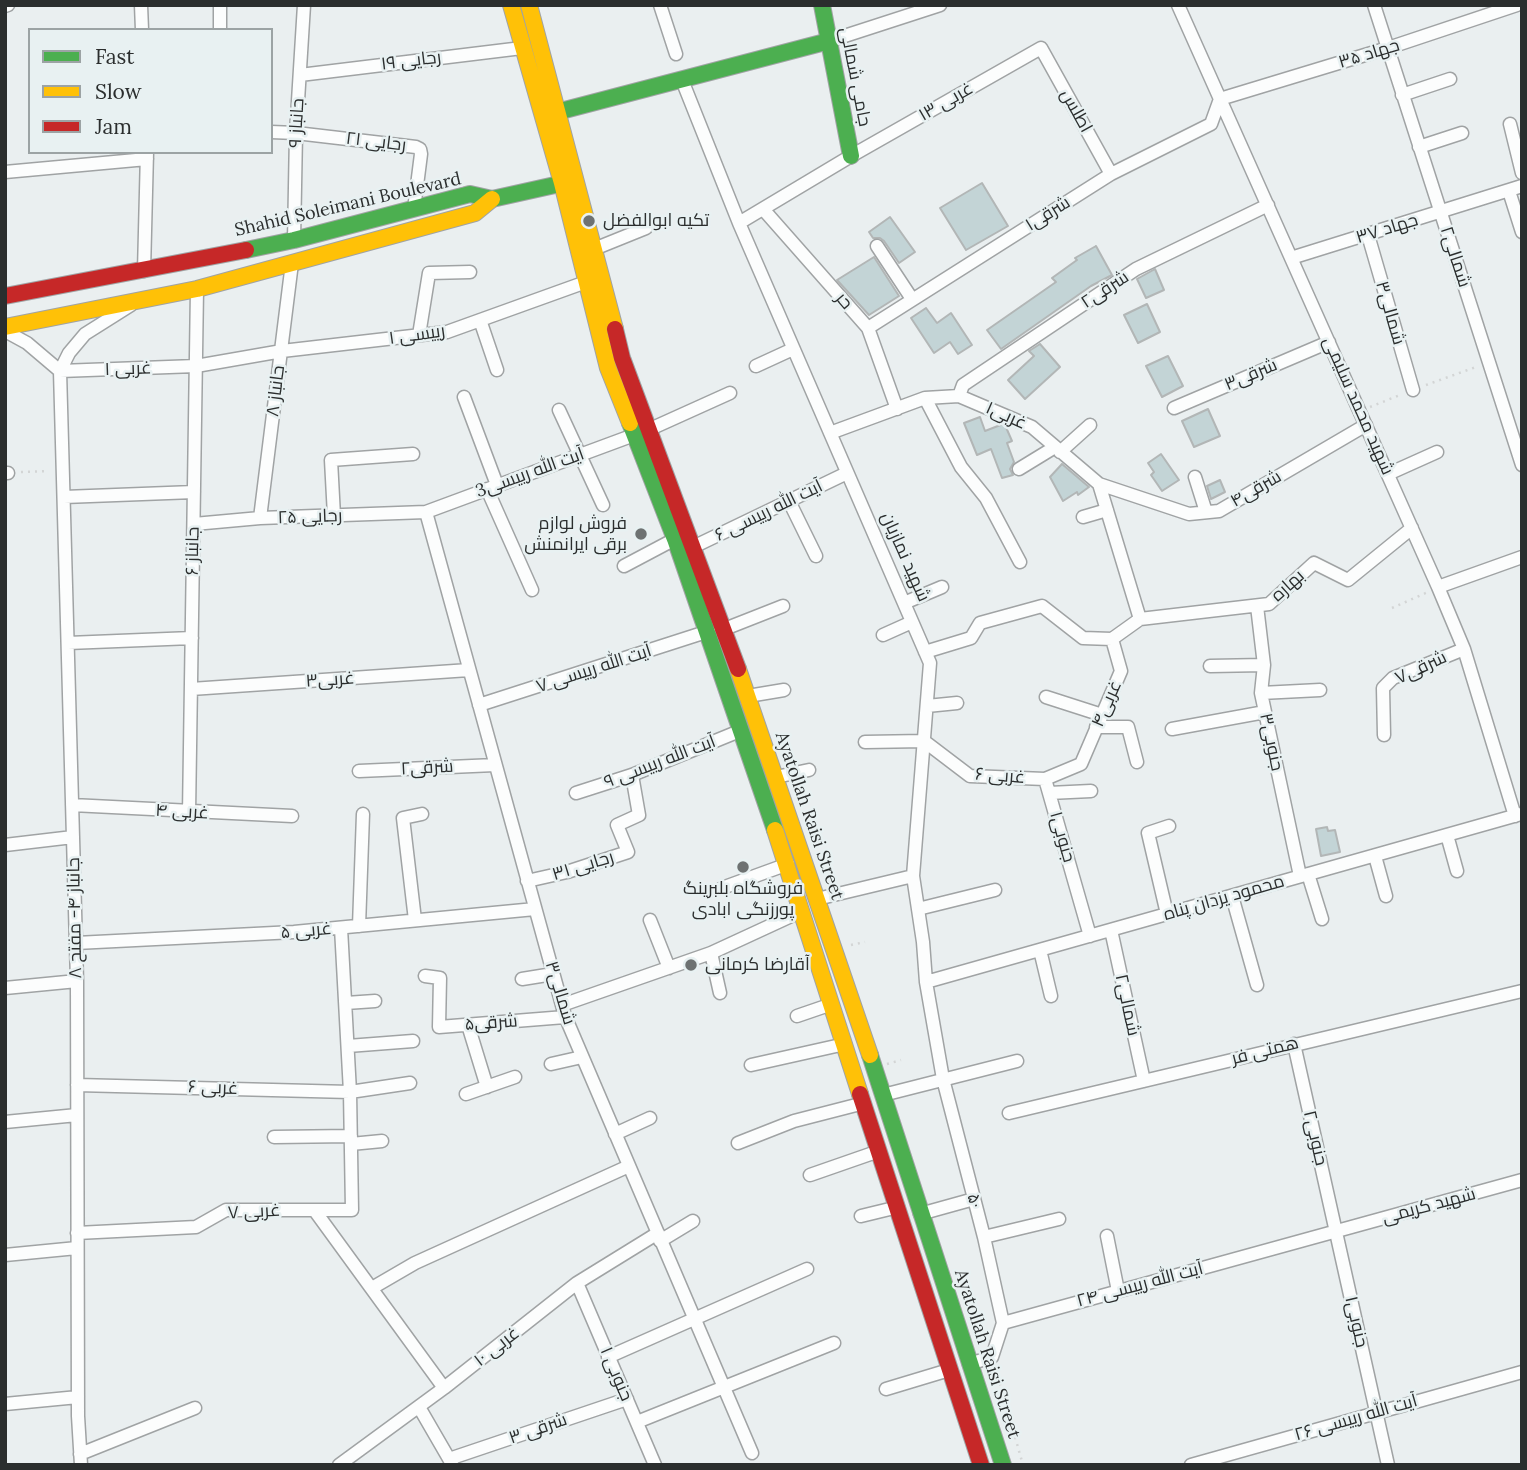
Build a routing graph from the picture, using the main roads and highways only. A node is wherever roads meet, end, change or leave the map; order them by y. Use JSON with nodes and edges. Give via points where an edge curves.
{"nodes":[{"id":1,"x":511,"y":5,"type":"edge"},
{"id":2,"x":529,"y":5,"type":"edge"},
{"id":3,"x":822,"y":5,"type":"edge"},
{"id":4,"x":829,"y":41,"type":"junction"},
{"id":5,"x":557,"y":112,"type":"junction"},
{"id":6,"x":851,"y":156,"type":"road end"},
{"id":7,"x":569,"y":181,"type":"junction"},
{"id":8,"x":492,"y":199,"type":"junction"},
{"id":9,"x":5,"y":296,"type":"edge"},
{"id":10,"x":5,"y":329,"type":"edge"},
{"id":11,"x":641,"y":433,"type":"junction"},
{"id":12,"x":715,"y":631,"type":"junction"},
{"id":13,"x":851,"y":999,"type":"junction"},
{"id":14,"x":832,"y":1004,"type":"junction"},
{"id":15,"x":981,"y":1465,"type":"edge"},
{"id":16,"x":1003,"y":1465,"type":"edge"}],
"edges":[{"from":1,"to":7,"type":"main road"},
{"from":2,"to":5,"type":"main road"},
{"from":3,"to":4,"type":"main road","name":"جامی شمالی"},
{"from":4,"to":5,"type":"main road"},
{"from":4,"to":6,"type":"main road","name":"جامی شمالی"},
{"from":5,"to":7,"type":"main road"},
{"from":7,"to":8,"type":"main road"},
{"from":7,"to":11,"type":"main road","name":"Ayatollah Raisi Street","via":[[594,249]]},
{"from":7,"to":11,"type":"main road","name":"Ayatollah Raisi Street","via":[[586,282],[608,368]]},
{"from":8,"to":9,"type":"main road","name":"Shahid Soleimani Boulevard","via":[[470,194],[294,240]]},
{"from":8,"to":10,"type":"main road","name":"Shahid Soleimani Boulevard","via":[[475,214],[197,289]]},
{"from":11,"to":12,"type":"main road","name":"Ayatollah Raisi Street","via":[[675,539]]},
{"from":11,"to":12,"type":"main road","name":"Ayatollah Raisi Street","via":[[691,548]]},
{"from":12,"to":13,"type":"main road","name":"Ayatollah Raisi Street","via":[[748,696]]},
{"from":12,"to":14,"type":"main road","name":"Ayatollah Raisi Street"},
{"from":13,"to":14,"type":"main road"},
{"from":13,"to":16,"type":"main road","name":"Ayatollah Raisi Street"},
{"from":14,"to":15,"type":"main road","name":"Ayatollah Raisi Street"}]}
